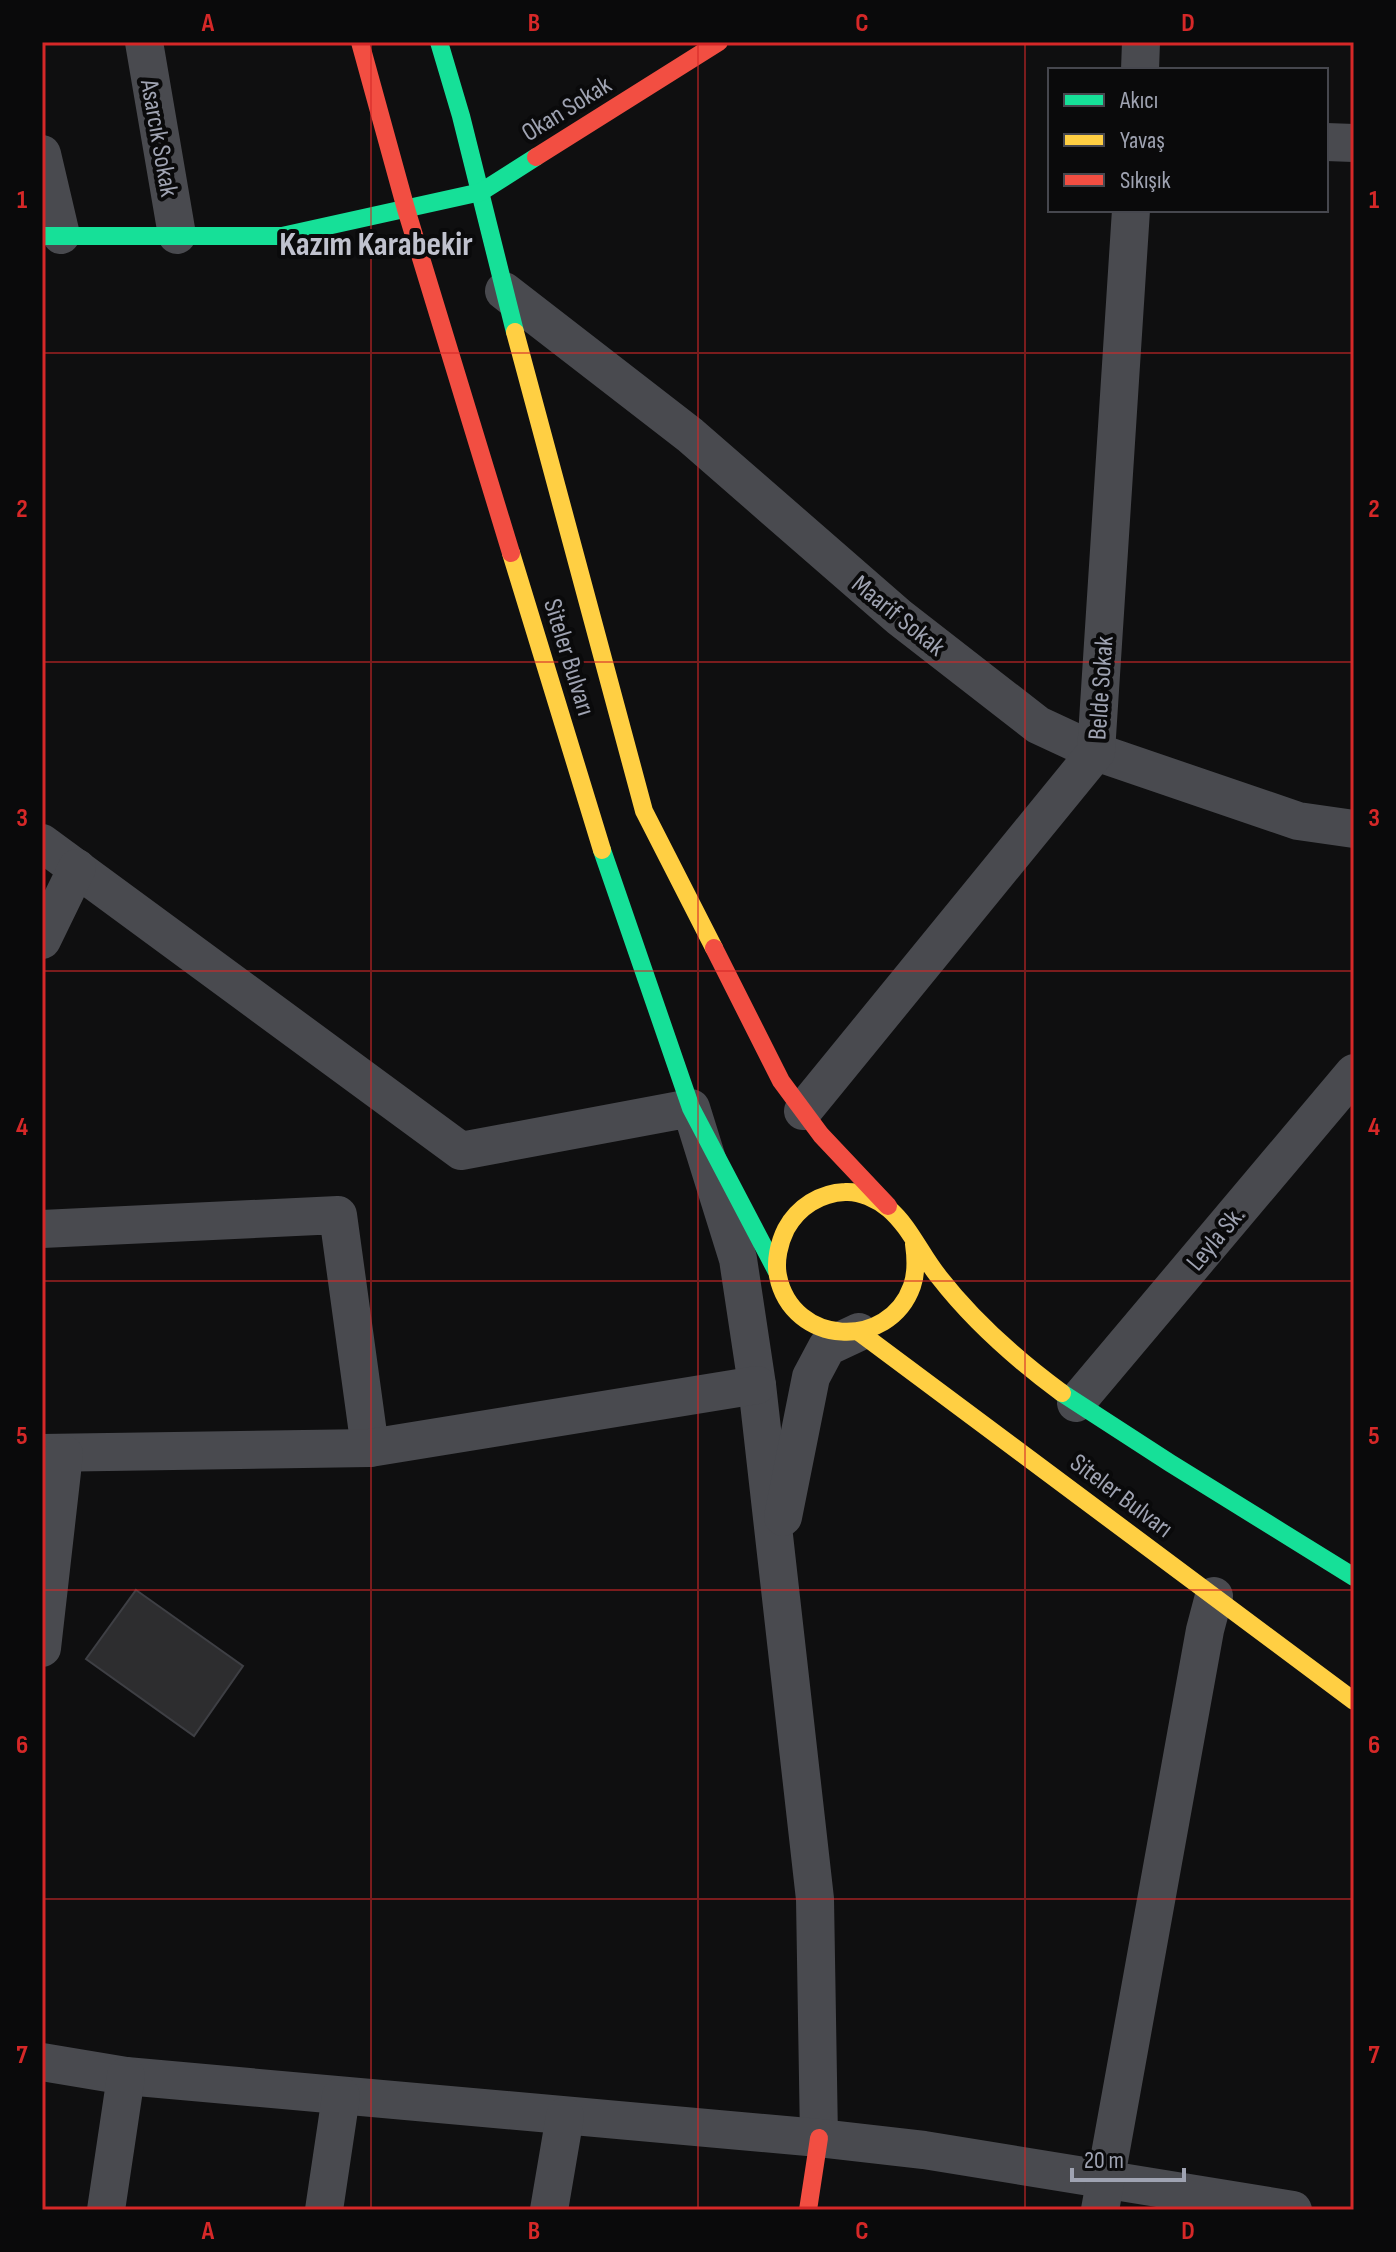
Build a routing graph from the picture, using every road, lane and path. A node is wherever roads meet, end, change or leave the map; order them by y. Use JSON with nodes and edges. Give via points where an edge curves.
{"nodes":[{"id":1,"x":144,"y":42,"type":"edge"},
{"id":2,"x":360,"y":42,"type":"edge"},
{"id":3,"x":439,"y":42,"type":"edge"},
{"id":4,"x":719,"y":42,"type":"edge"},
{"id":5,"x":1141,"y":42,"type":"edge"},
{"id":6,"x":1140,"y":68,"type":"edge"},
{"id":7,"x":1328,"y":142,"type":"edge"},
{"id":8,"x":1354,"y":143,"type":"edge"},
{"id":9,"x":42,"y":154,"type":"edge"},
{"id":10,"x":481,"y":192,"type":"junction"},
{"id":11,"x":406,"y":209,"type":"junction"},
{"id":12,"x":1131,"y":212,"type":"edge"},
{"id":13,"x":177,"y":235,"type":"junction"},
{"id":14,"x":51,"y":236,"type":"edge"},
{"id":15,"x":504,"y":291,"type":"junction"},
{"id":16,"x":1096,"y":752,"type":"junction"},
{"id":17,"x":1354,"y":829,"type":"edge"},
{"id":18,"x":42,"y":843,"type":"edge"},
{"id":19,"x":77,"y":868,"type":"junction"},
{"id":20,"x":42,"y":940,"type":"edge"},
{"id":21,"x":1352,"y":1078,"type":"edge"},
{"id":22,"x":691,"y":1108,"type":"junction"},
{"id":23,"x":803,"y":1111,"type":"junction"},
{"id":24,"x":888,"y":1206,"type":"junction"},
{"id":25,"x":42,"y":1229,"type":"edge"},
{"id":26,"x":914,"y":1244,"type":"junction"},
{"id":27,"x":776,"y":1270,"type":"junction"},
{"id":28,"x":859,"y":1332,"type":"junction"},
{"id":29,"x":757,"y":1385,"type":"junction"},
{"id":30,"x":1076,"y":1403,"type":"junction"},
{"id":31,"x":370,"y":1448,"type":"junction"},
{"id":32,"x":53,"y":1454,"type":"edge"},
{"id":33,"x":777,"y":1551,"type":"junction"},
{"id":34,"x":1354,"y":1577,"type":"edge"},
{"id":35,"x":1214,"y":1596,"type":"junction"},
{"id":36,"x":42,"y":1648,"type":"edge"},
{"id":37,"x":1354,"y":1701,"type":"edge"},
{"id":38,"x":42,"y":2062,"type":"edge"},
{"id":39,"x":126,"y":2076,"type":"junction"},
{"id":40,"x":341,"y":2096,"type":"junction"},
{"id":41,"x":565,"y":2116,"type":"junction"},
{"id":42,"x":819,"y":2138,"type":"junction"},
{"id":43,"x":1104,"y":2194,"type":"edge"},
{"id":44,"x":106,"y":2210,"type":"edge"},
{"id":45,"x":324,"y":2210,"type":"edge"},
{"id":46,"x":549,"y":2210,"type":"edge"},
{"id":47,"x":808,"y":2210,"type":"edge"},
{"id":48,"x":1293,"y":2210,"type":"edge"}],
"edges":[{"from":1,"to":13,"type":"street","name":"Asarcık Sokak"},
{"from":2,"to":11,"type":"main road","name":"Siteler Bulvarı"},
{"from":3,"to":10,"type":"main road","name":"Siteler Bulvarı"},
{"from":4,"to":10,"type":"main road","name":"Okan Sokak"},
{"from":5,"to":6,"type":"street"},
{"from":7,"to":8,"type":"street"},
{"from":9,"to":14,"type":"street"},
{"from":10,"to":11,"type":"main road","name":"Okan Sokak"},
{"from":10,"to":15,"type":"main road","name":"Siteler Bulvarı"},
{"from":11,"to":13,"type":"main road","name":"Okan Sokak","via":[[282,236]]},
{"from":11,"to":22,"type":"main road","name":"Siteler Bulvarı","via":[[599,841]]},
{"from":12,"to":16,"type":"street","name":"Belde Sokak"},
{"from":13,"to":14,"type":"main road","name":"Okan Sokak"},
{"from":15,"to":16,"type":"street","name":"Maarif Sokak","via":[[690,435],[899,617],[1038,725]]},
{"from":15,"to":23,"type":"main road","name":"Siteler Bulvarı","via":[[644,811],[781,1081]]},
{"from":16,"to":17,"type":"street","name":"Maarif Sokak","via":[[1298,821]]},
{"from":16,"to":23,"type":"street","name":"Belde Sokak"},
{"from":18,"to":19,"type":"street"},
{"from":19,"to":20,"type":"street"},
{"from":19,"to":22,"type":"street","via":[[461,1151]]},
{"from":21,"to":30,"type":"street","name":"Leyla Sk."},
{"from":22,"to":27,"type":"main road","name":"Siteler Bulvarı"},
{"from":22,"to":29,"type":"street","via":[[738,1259]]},
{"from":23,"to":24,"type":"main road","name":"Siteler Bulvarı"},
{"from":24,"to":26,"type":"main road","via":[[904,1222]]},
{"from":24,"to":27,"type":"main road","via":[[845,1192],[812,1202],[786,1226]]},
{"from":25,"to":31,"type":"street","via":[[338,1215]]},
{"from":26,"to":28,"type":"main road","via":[[911,1289],[899,1309],[881,1324]]},
{"from":26,"to":30,"type":"main road","name":"Siteler Bulvarı","via":[[988,1333]]},
{"from":27,"to":28,"type":"main road","via":[[782,1293],[796,1312],[836,1332]]},
{"from":28,"to":33,"type":"street","via":[[827,1347],[811,1377]]},
{"from":28,"to":35,"type":"main road","name":"Siteler Bulvarı"},
{"from":29,"to":31,"type":"street"},
{"from":29,"to":33,"type":"street"},
{"from":30,"to":34,"type":"main road","name":"Siteler Bulvarı"},
{"from":31,"to":32,"type":"street"},
{"from":32,"to":36,"type":"street"},
{"from":33,"to":42,"type":"street","via":[[815,1899]]},
{"from":35,"to":37,"type":"main road","name":"Siteler Bulvarı"},
{"from":35,"to":43,"type":"street"},
{"from":38,"to":39,"type":"street"},
{"from":39,"to":40,"type":"street"},
{"from":39,"to":44,"type":"street"},
{"from":40,"to":41,"type":"street"},
{"from":40,"to":45,"type":"street"},
{"from":41,"to":42,"type":"street"},
{"from":41,"to":46,"type":"street"},
{"from":42,"to":43,"type":"street","via":[[924,2150]]},
{"from":42,"to":47,"type":"main road"},
{"from":43,"to":48,"type":"street"}]}
